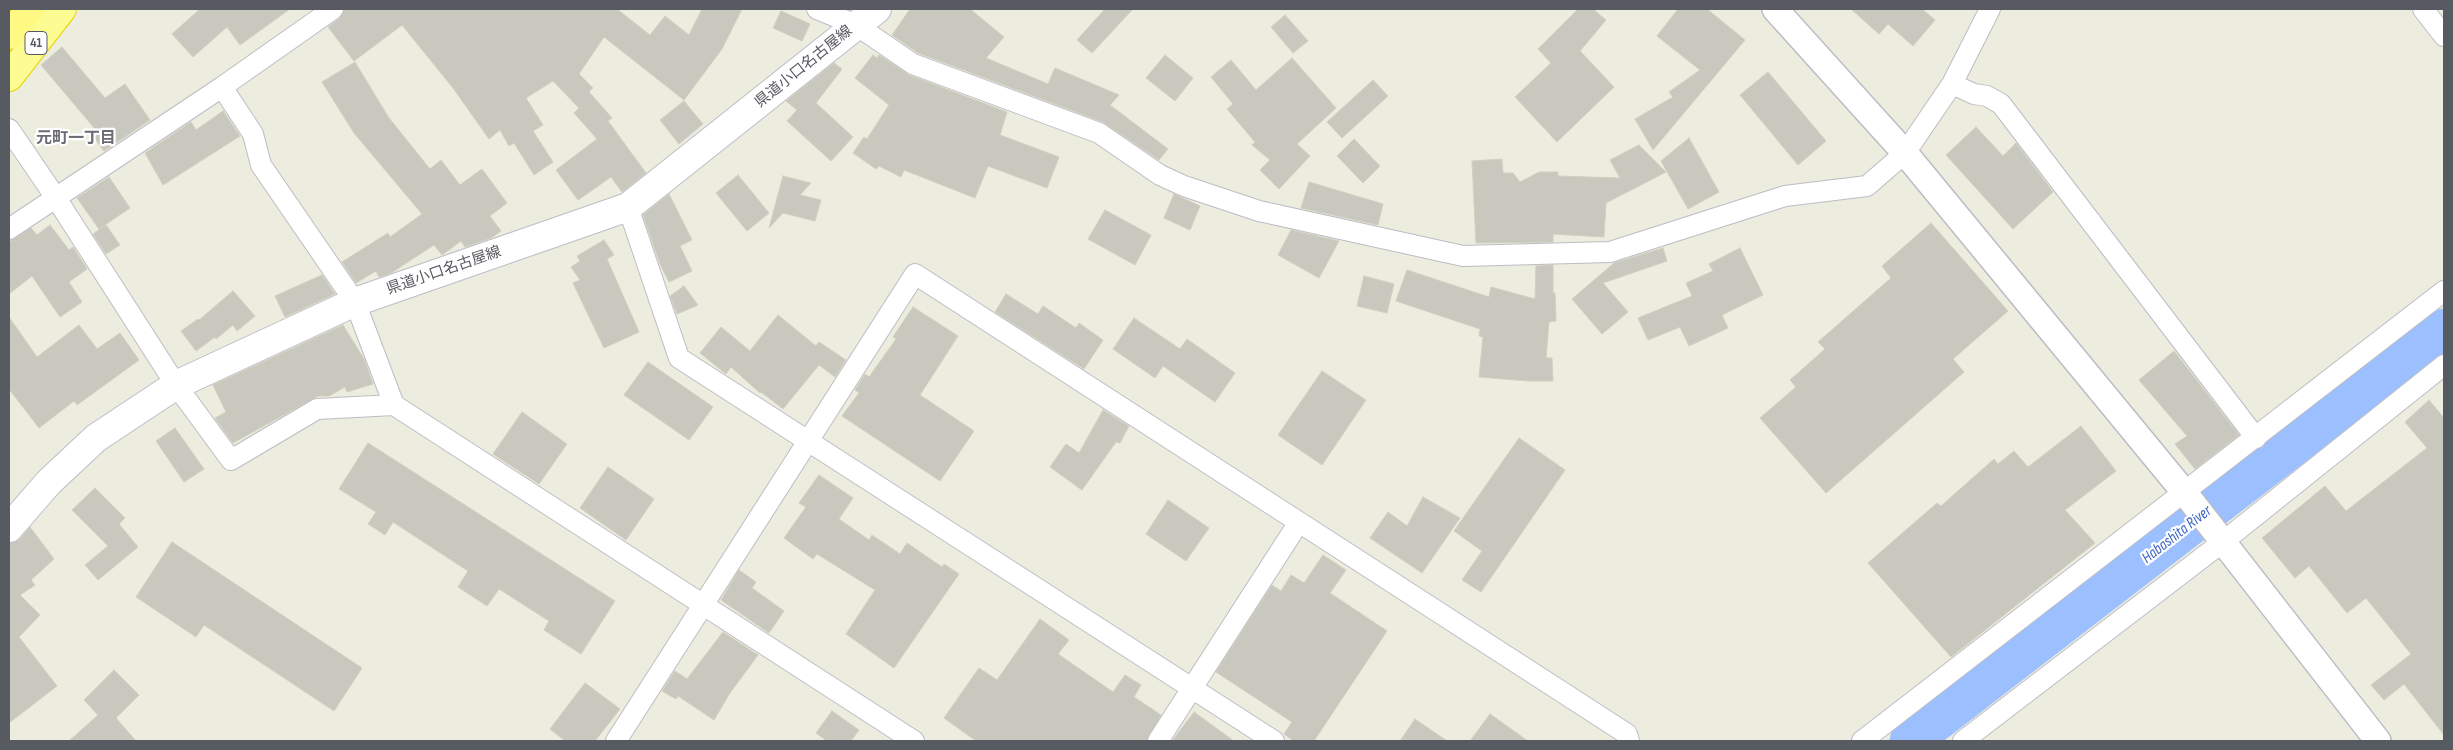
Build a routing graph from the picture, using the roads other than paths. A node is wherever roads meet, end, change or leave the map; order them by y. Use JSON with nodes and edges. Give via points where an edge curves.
{"nodes":[{"id":1,"x":30,"y":9,"type":"edge"},
{"id":2,"x":62,"y":9,"type":"edge"},
{"id":3,"x":333,"y":9,"type":"edge"},
{"id":4,"x":817,"y":9,"type":"edge"},
{"id":5,"x":1775,"y":9,"type":"edge"},
{"id":6,"x":1990,"y":9,"type":"edge"},
{"id":7,"x":2423,"y":9,"type":"edge"},
{"id":8,"x":866,"y":17,"type":"edge"},
{"id":9,"x":9,"y":35,"type":"edge"},
{"id":10,"x":2444,"y":36,"type":"edge"},
{"id":11,"x":9,"y":77,"type":"edge"},
{"id":12,"x":1952,"y":84,"type":"junction"},
{"id":13,"x":222,"y":87,"type":"junction"},
{"id":14,"x":9,"y":129,"type":"edge"},
{"id":15,"x":1905,"y":153,"type":"junction"},
{"id":16,"x":56,"y":198,"type":"junction"},
{"id":17,"x":628,"y":207,"type":"junction"},
{"id":18,"x":9,"y":229,"type":"edge"},
{"id":19,"x":2444,"y":291,"type":"edge"},
{"id":20,"x":355,"y":302,"type":"junction"},
{"id":21,"x":2444,"y":366,"type":"edge"},
{"id":22,"x":176,"y":385,"type":"junction"},
{"id":23,"x":394,"y":405,"type":"junction"},
{"id":24,"x":2256,"y":438,"type":"junction"},
{"id":25,"x":807,"y":439,"type":"junction"},
{"id":26,"x":2187,"y":496,"type":"junction"},
{"id":27,"x":1299,"y":522,"type":"junction"},
{"id":28,"x":9,"y":528,"type":"edge"},
{"id":29,"x":2220,"y":537,"type":"junction"},
{"id":30,"x":704,"y":605,"type":"junction"},
{"id":31,"x":1191,"y":688,"type":"junction"},
{"id":32,"x":616,"y":741,"type":"edge"},
{"id":33,"x":914,"y":741,"type":"edge"},
{"id":34,"x":1158,"y":741,"type":"edge"},
{"id":35,"x":1274,"y":741,"type":"edge"},
{"id":36,"x":1629,"y":741,"type":"edge"},
{"id":37,"x":1862,"y":741,"type":"edge"},
{"id":38,"x":1963,"y":741,"type":"edge"},
{"id":39,"x":2378,"y":741,"type":"edge"}],
"edges":[{"from":1,"to":9,"type":"highway"},
{"from":2,"to":11,"type":"highway","number":"41"},
{"from":3,"to":13,"type":"street"},
{"from":4,"to":8,"type":"street"},
{"from":5,"to":15,"type":"street"},
{"from":6,"to":12,"type":"street"},
{"from":7,"to":10,"type":"street"},
{"from":8,"to":15,"type":"street","via":[[913,64],[1100,133],[1160,174],[1184,186],[1259,211],[1463,256],[1610,252],[1785,196],[1867,186]]},
{"from":8,"to":17,"type":"main road","name":"県道小口名古屋線"},
{"from":12,"to":15,"type":"street"},
{"from":12,"to":24,"type":"street","via":[[2001,104]]},
{"from":13,"to":16,"type":"street"},
{"from":13,"to":20,"type":"street","via":[[253,134],[261,165]]},
{"from":14,"to":16,"type":"street"},
{"from":15,"to":26,"type":"street"},
{"from":16,"to":18,"type":"street"},
{"from":16,"to":22,"type":"street"},
{"from":17,"to":20,"type":"main road","name":"県道小口名古屋線"},
{"from":17,"to":25,"type":"street","via":[[679,358]]},
{"from":19,"to":24,"type":"street"},
{"from":20,"to":22,"type":"main road","name":"県道小口名古屋線"},
{"from":20,"to":23,"type":"street"},
{"from":21,"to":29,"type":"street"},
{"from":22,"to":23,"type":"street","via":[[231,460],[317,409]]},
{"from":22,"to":28,"type":"main road","name":"県道小口名古屋線","via":[[96,438],[49,482]]},
{"from":23,"to":30,"type":"street"},
{"from":24,"to":26,"type":"street"},
{"from":25,"to":27,"type":"street","via":[[915,274]]},
{"from":25,"to":30,"type":"street"},
{"from":25,"to":31,"type":"street"},
{"from":26,"to":29,"type":"street"},
{"from":26,"to":37,"type":"street"},
{"from":27,"to":31,"type":"street"},
{"from":27,"to":36,"type":"street","via":[[1627,734]]},
{"from":29,"to":38,"type":"street"},
{"from":29,"to":39,"type":"street"},
{"from":30,"to":32,"type":"street"},
{"from":30,"to":33,"type":"street"},
{"from":31,"to":34,"type":"street"},
{"from":31,"to":35,"type":"street"}]}
